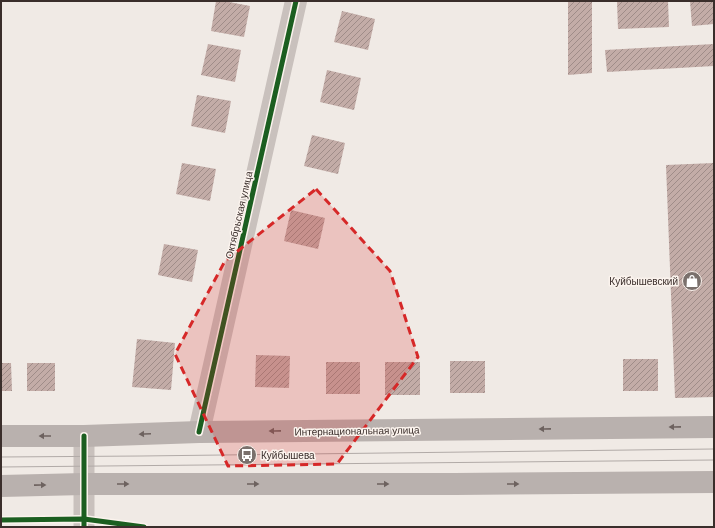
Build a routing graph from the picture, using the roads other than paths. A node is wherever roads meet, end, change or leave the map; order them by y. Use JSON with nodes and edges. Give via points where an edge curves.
{"nodes":[{"id":1,"x":296,"y":1,"type":"edge"},
{"id":2,"x":714,"y":427,"type":"edge"},
{"id":3,"x":199,"y":432,"type":"junction"},
{"id":4,"x":1,"y":436,"type":"edge"},
{"id":5,"x":84,"y":436,"type":"junction"},
{"id":6,"x":714,"y":482,"type":"edge"},
{"id":7,"x":84,"y":484,"type":"junction"},
{"id":8,"x":1,"y":486,"type":"edge"},
{"id":9,"x":84,"y":527,"type":"edge"}],
"edges":[{"from":1,"to":3,"type":"street","name":"Октябрьская улица"},
{"from":2,"to":3,"type":"main road","name":"Интернациональная улица","one_way":true},
{"from":3,"to":5,"type":"main road","name":"Интернациональная улица","one_way":true},
{"from":5,"to":4,"type":"main road","name":"Интернациональная улица","one_way":true},
{"from":5,"to":7,"type":"street"},
{"from":7,"to":6,"type":"main road","one_way":true},
{"from":8,"to":7,"type":"main road","one_way":true},
{"from":7,"to":9,"type":"street"}]}
